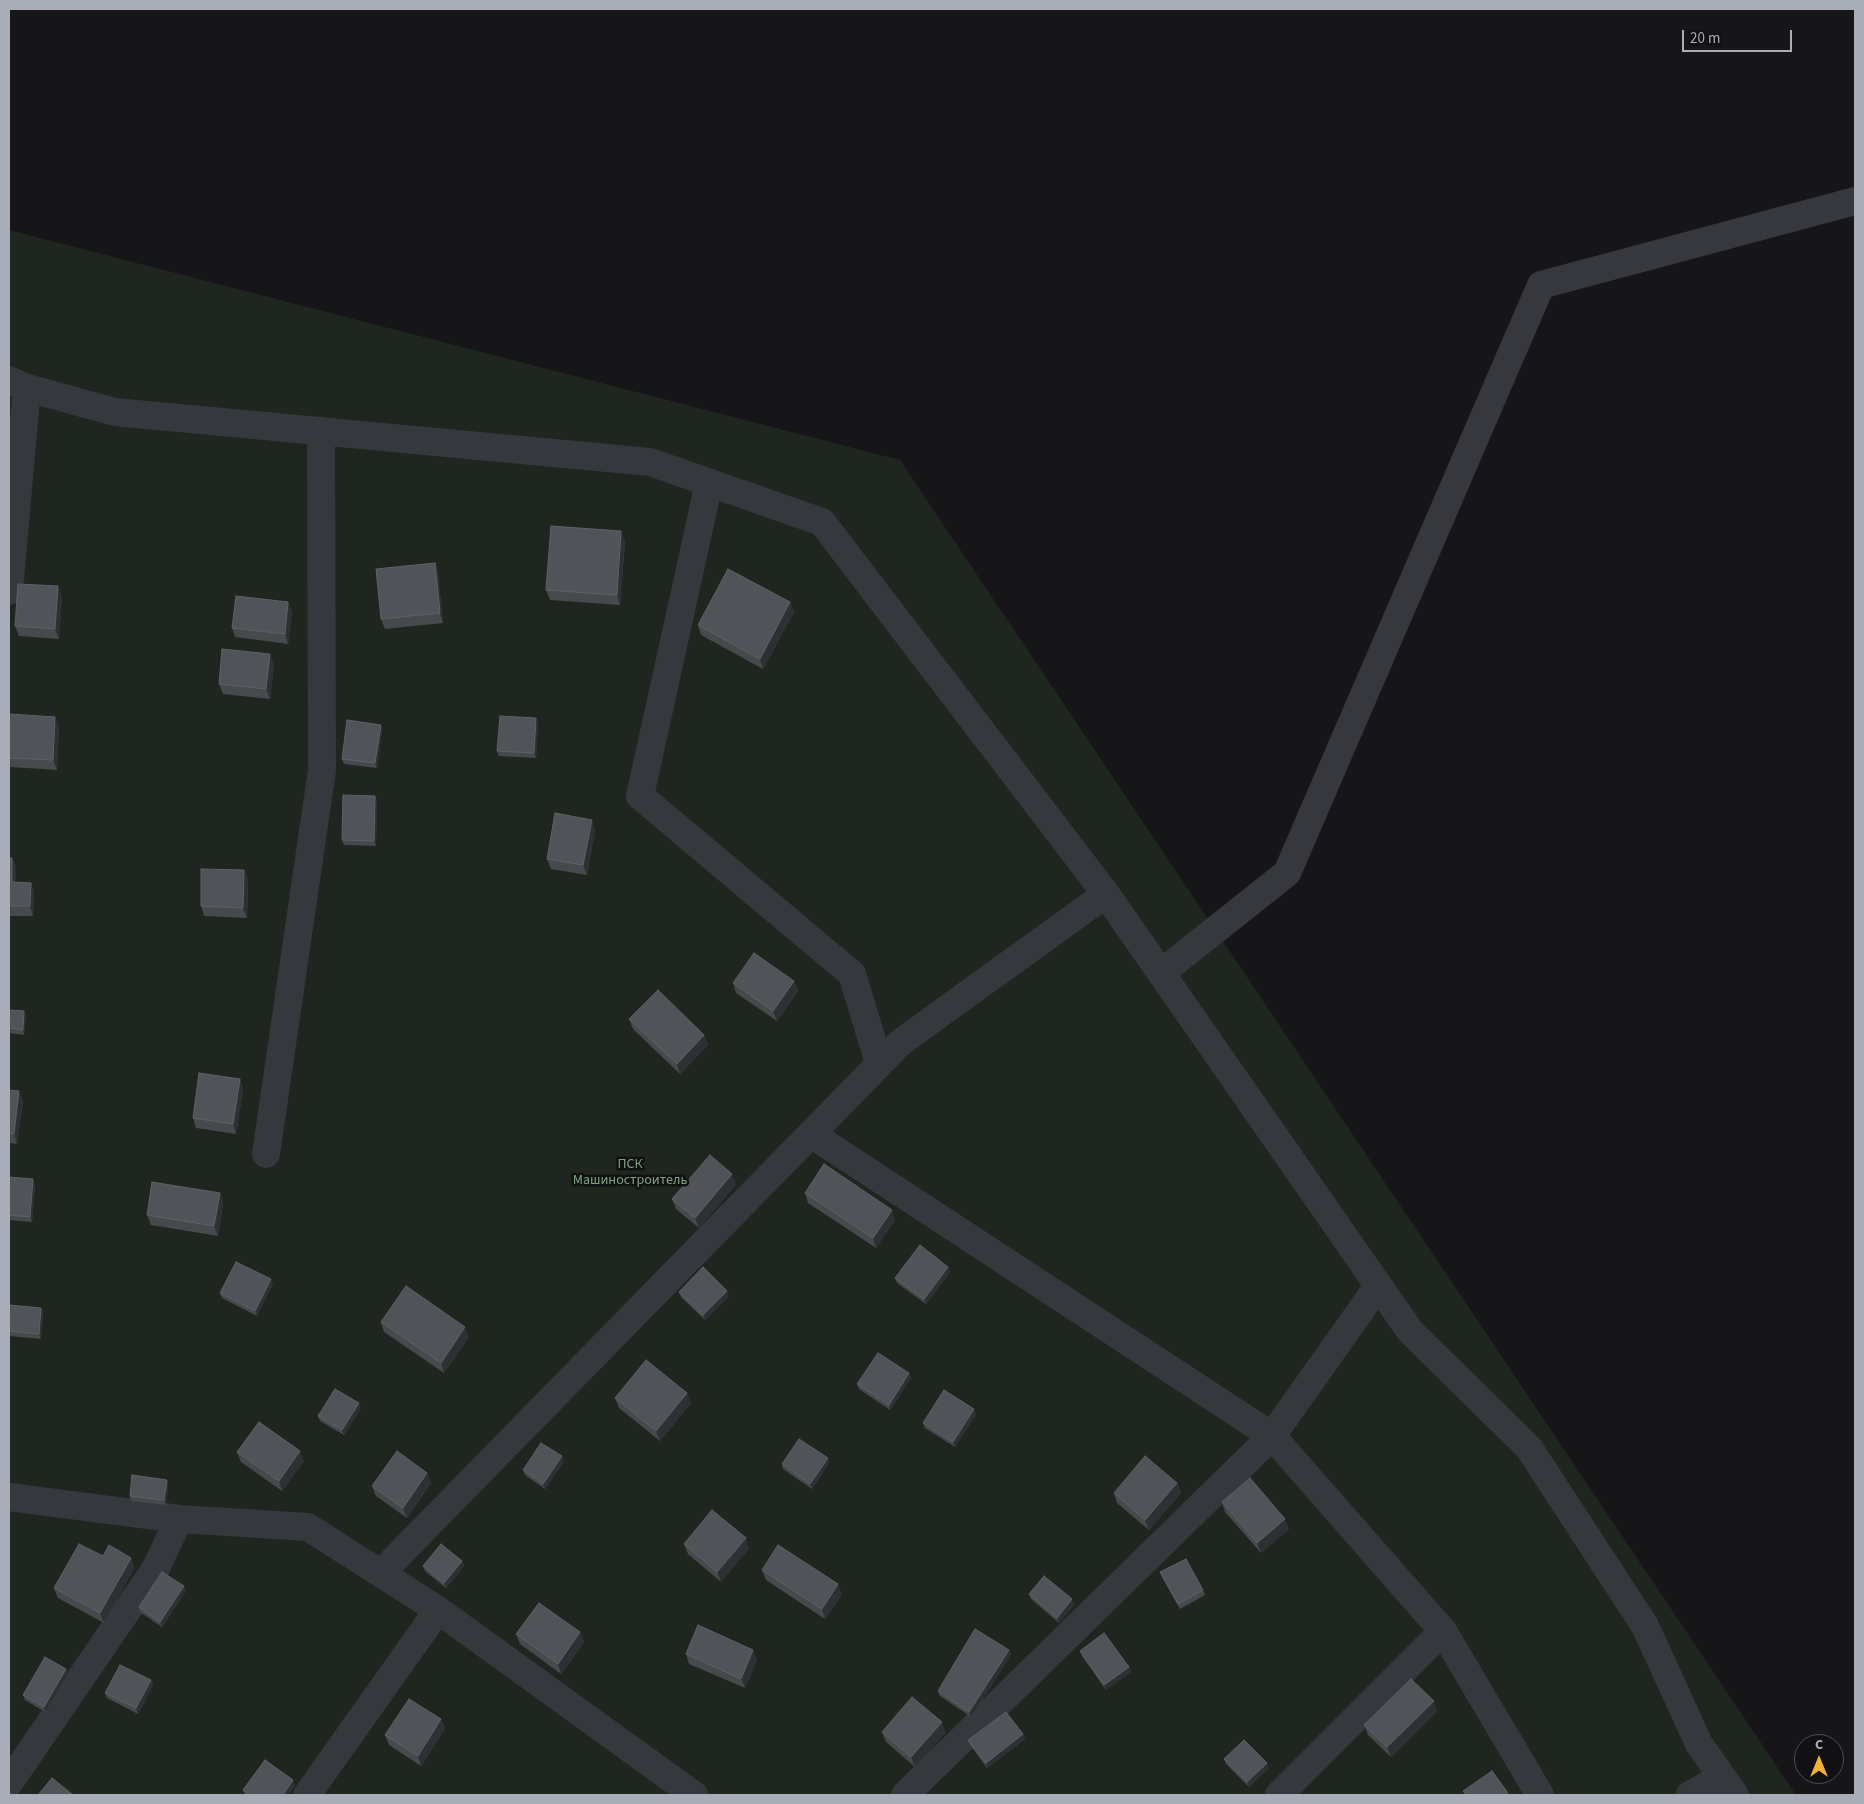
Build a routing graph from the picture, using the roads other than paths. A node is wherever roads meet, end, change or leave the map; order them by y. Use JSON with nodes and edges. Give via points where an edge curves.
{"nodes":[{"id":1,"x":1855,"y":201,"type":"edge"},
{"id":2,"x":18,"y":384,"type":"edge"},
{"id":3,"x":321,"y":431,"type":"junction"},
{"id":4,"x":709,"y":483,"type":"junction"},
{"id":5,"x":9,"y":591,"type":"edge"},
{"id":6,"x":1106,"y":894,"type":"junction"},
{"id":7,"x":1161,"y":972,"type":"junction"},
{"id":8,"x":879,"y":1064,"type":"junction"},
{"id":9,"x":811,"y":1134,"type":"junction"},
{"id":10,"x":266,"y":1154,"type":"dead end"},
{"id":11,"x":1378,"y":1286,"type":"junction"},
{"id":12,"x":1272,"y":1436,"type":"junction"},
{"id":13,"x":9,"y":1497,"type":"edge"},
{"id":14,"x":179,"y":1519,"type":"junction"},
{"id":15,"x":381,"y":1573,"type":"junction"},
{"id":16,"x":438,"y":1610,"type":"junction"},
{"id":17,"x":1443,"y":1631,"type":"junction"},
{"id":18,"x":9,"y":1783,"type":"edge"},
{"id":19,"x":663,"y":1786,"type":"edge"},
{"id":20,"x":1728,"y":1786,"type":"edge"},
{"id":21,"x":307,"y":1795,"type":"edge"},
{"id":22,"x":694,"y":1795,"type":"edge"},
{"id":23,"x":905,"y":1795,"type":"edge"},
{"id":24,"x":1279,"y":1795,"type":"edge"},
{"id":25,"x":1540,"y":1795,"type":"edge"},
{"id":26,"x":1690,"y":1795,"type":"edge"}],
"edges":[{"from":1,"to":7,"type":"street","via":[[1541,285],[1287,873]]},
{"from":2,"to":3,"type":"street","via":[[115,412]]},
{"from":2,"to":5,"type":"street"},
{"from":3,"to":4,"type":"street","via":[[650,462]]},
{"from":3,"to":10,"type":"street","via":[[322,770]]},
{"from":4,"to":6,"type":"street","via":[[822,522]]},
{"from":4,"to":8,"type":"street","via":[[640,796],[852,974]]},
{"from":6,"to":7,"type":"street"},
{"from":6,"to":8,"type":"street","via":[[901,1042]]},
{"from":7,"to":11,"type":"street"},
{"from":8,"to":9,"type":"street"},
{"from":9,"to":12,"type":"street"},
{"from":9,"to":15,"type":"street"},
{"from":11,"to":12,"type":"street"},
{"from":11,"to":20,"type":"street","via":[[1410,1331],[1529,1448],[1645,1626],[1699,1744]]},
{"from":12,"to":17,"type":"street"},
{"from":12,"to":23,"type":"street"},
{"from":13,"to":14,"type":"street"},
{"from":14,"to":15,"type":"street","via":[[308,1527]]},
{"from":14,"to":18,"type":"street","via":[[156,1568]]},
{"from":15,"to":16,"type":"street"},
{"from":16,"to":19,"type":"street"},
{"from":16,"to":21,"type":"street"},
{"from":17,"to":24,"type":"street"},
{"from":17,"to":25,"type":"street"},
{"from":19,"to":22,"type":"street"},
{"from":20,"to":26,"type":"street"}]}
